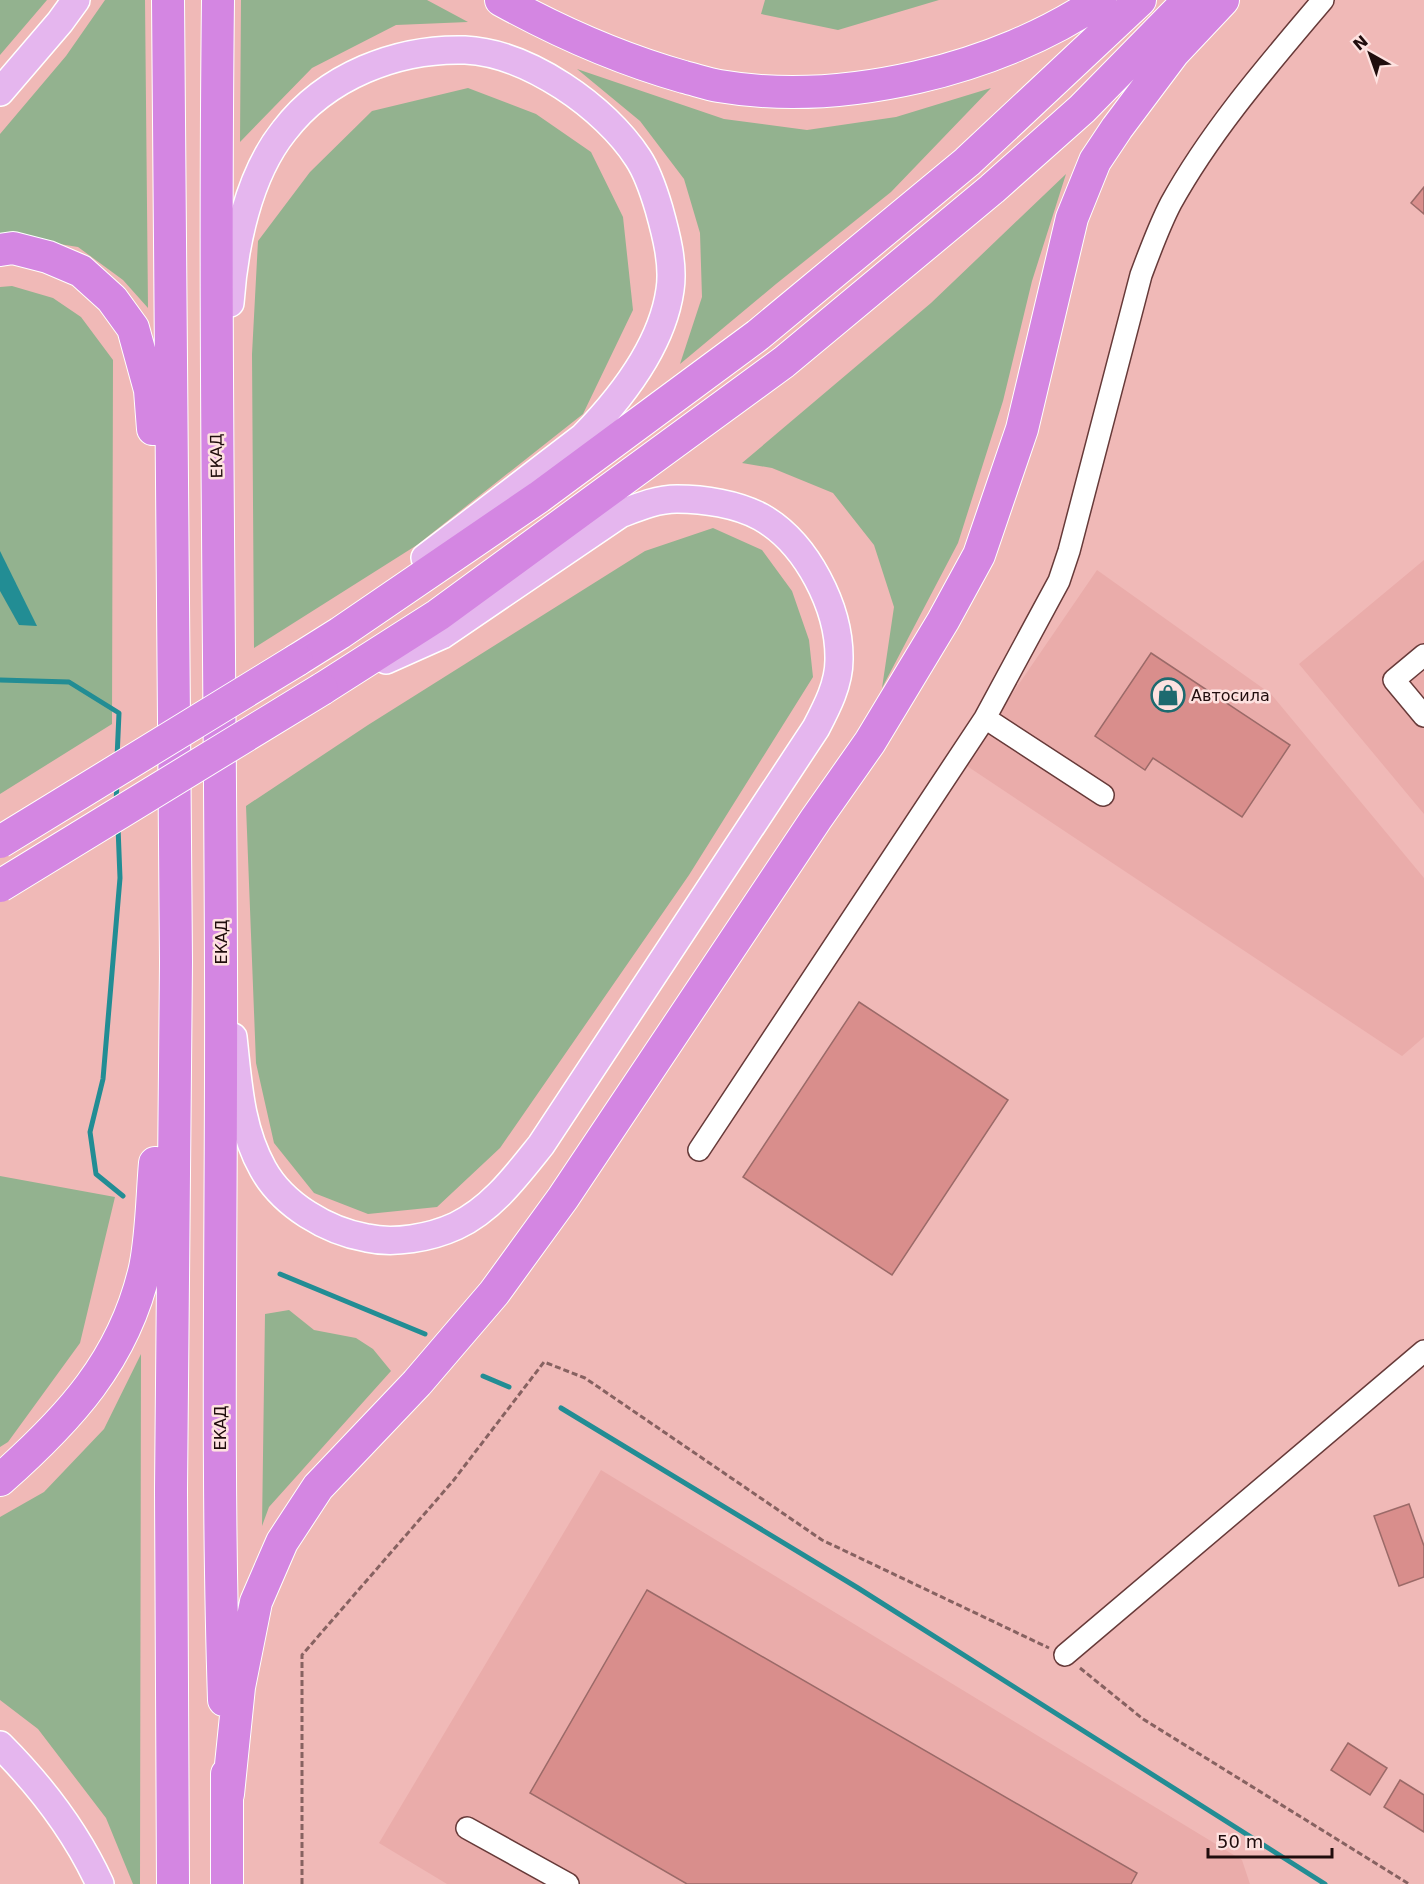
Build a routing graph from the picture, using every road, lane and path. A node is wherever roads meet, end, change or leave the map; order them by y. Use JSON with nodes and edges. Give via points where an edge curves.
{"nodes":[{"id":1,"x":76,"y":0,"type":"edge"},
{"id":2,"x":168,"y":0,"type":"edge"},
{"id":3,"x":218,"y":0,"type":"edge"},
{"id":4,"x":501,"y":0,"type":"edge"},
{"id":5,"x":1100,"y":0,"type":"edge"},
{"id":6,"x":1140,"y":0,"type":"edge"},
{"id":7,"x":1189,"y":0,"type":"edge"},
{"id":8,"x":1223,"y":0,"type":"edge"},
{"id":9,"x":1323,"y":0,"type":"edge"},
{"id":10,"x":0,"y":92,"type":"edge"},
{"id":11,"x":0,"y":250,"type":"edge"},
{"id":12,"x":215,"y":371,"type":"junction"},
{"id":13,"x":172,"y":600,"type":"junction"},
{"id":14,"x":340,"y":633,"type":"junction"},
{"id":15,"x":1424,"y":655,"type":"edge"},
{"id":16,"x":335,"y":681,"type":"junction"},
{"id":17,"x":1424,"y":716,"type":"edge"},
{"id":18,"x":985,"y":718,"type":"junction"},
{"id":19,"x":1103,"y":795,"type":"dead end"},
{"id":20,"x":0,"y":842,"type":"edge"},
{"id":21,"x":0,"y":886,"type":"edge"},
{"id":22,"x":176,"y":962,"type":"junction"},
{"id":23,"x":221,"y":965,"type":"junction"},
{"id":24,"x":699,"y":1150,"type":"dead end"},
{"id":25,"x":1424,"y":1351,"type":"edge"},
{"id":26,"x":0,"y":1480,"type":"edge"},
{"id":27,"x":1065,"y":1655,"type":"junction"},
{"id":28,"x":0,"y":1744,"type":"edge"},
{"id":29,"x":228,"y":1794,"type":"junction"},
{"id":30,"x":467,"y":1828,"type":"dead end"},
{"id":31,"x":100,"y":1884,"type":"edge"},
{"id":32,"x":173,"y":1884,"type":"edge"},
{"id":33,"x":228,"y":1884,"type":"edge"},
{"id":34,"x":302,"y":1884,"type":"edge"},
{"id":35,"x":568,"y":1884,"type":"edge"},
{"id":36,"x":1409,"y":1884,"type":"edge"}],
"edges":[{"from":1,"to":10,"type":"main road"},
{"from":2,"to":13,"type":"highway"},
{"from":3,"to":12,"type":"highway","name":"ЕКАД"},
{"from":4,"to":5,"type":"highway","via":[[650,68],[718,86],[784,93],[885,84],[962,65],[1030,39]]},
{"from":6,"to":14,"type":"highway","via":[[967,162],[758,335],[539,497]]},
{"from":7,"to":16,"type":"highway","via":[[992,189],[784,362],[438,615]]},
{"from":8,"to":29,"type":"highway","via":[[1174,52],[1095,161],[1072,218],[1022,429],[979,555],[944,621],[870,742],[563,1198],[494,1293],[417,1383],[318,1487],[282,1542],[256,1602],[240,1687]]},
{"from":9,"to":18,"type":"street","via":[[1222,125],[1158,231],[1141,275],[1059,581]]},
{"from":11,"to":13,"type":"highway","via":[[12,248],[48,257],[81,272],[112,299],[133,328],[150,390],[161,530]]},
{"from":12,"to":14,"type":"main road","via":[[228,330],[232,270],[241,229],[265,161],[305,107],[333,85],[368,67],[434,52],[466,50],[500,57],[529,68],[574,94],[599,113],[639,159],[665,231],[671,289],[660,326],[628,386],[583,437],[370,598]]},
{"from":12,"to":23,"type":"highway","name":"ЕКАД"},
{"from":13,"to":22,"type":"highway"},
{"from":14,"to":20,"type":"highway","bridge":true},
{"from":15,"to":17,"type":"street","via":[[1394,680]]},
{"from":16,"to":21,"type":"highway","bridge":true},
{"from":16,"to":23,"type":"main road","via":[[442,635],[620,514],[675,499],[742,509],[776,528],[815,572],[831,609],[839,661],[831,699],[816,728],[541,1144],[494,1199],[455,1227],[414,1238],[367,1239],[329,1226],[276,1189],[263,1169],[243,1116],[228,984]]},
{"from":18,"to":19,"type":"street"},
{"from":18,"to":24,"type":"street"},
{"from":22,"to":26,"type":"highway","via":[[145,1266],[134,1306],[123,1335],[91,1386],[30,1454]]},
{"from":22,"to":32,"type":"highway","via":[[171,1490]]},
{"from":23,"to":29,"type":"highway","name":"ЕКАД","via":[[220,1568]]},
{"from":25,"to":27,"type":"street"},
{"from":27,"to":34,"type":"path","via":[[822,1539],[585,1378],[544,1362],[453,1481],[302,1655]]},
{"from":27,"to":36,"type":"path","via":[[1143,1719]]},
{"from":28,"to":31,"type":"main road","via":[[28,1773],[64,1822]]},
{"from":29,"to":33,"type":"highway","name":"ЕКАД"},
{"from":30,"to":35,"type":"street"}]}
